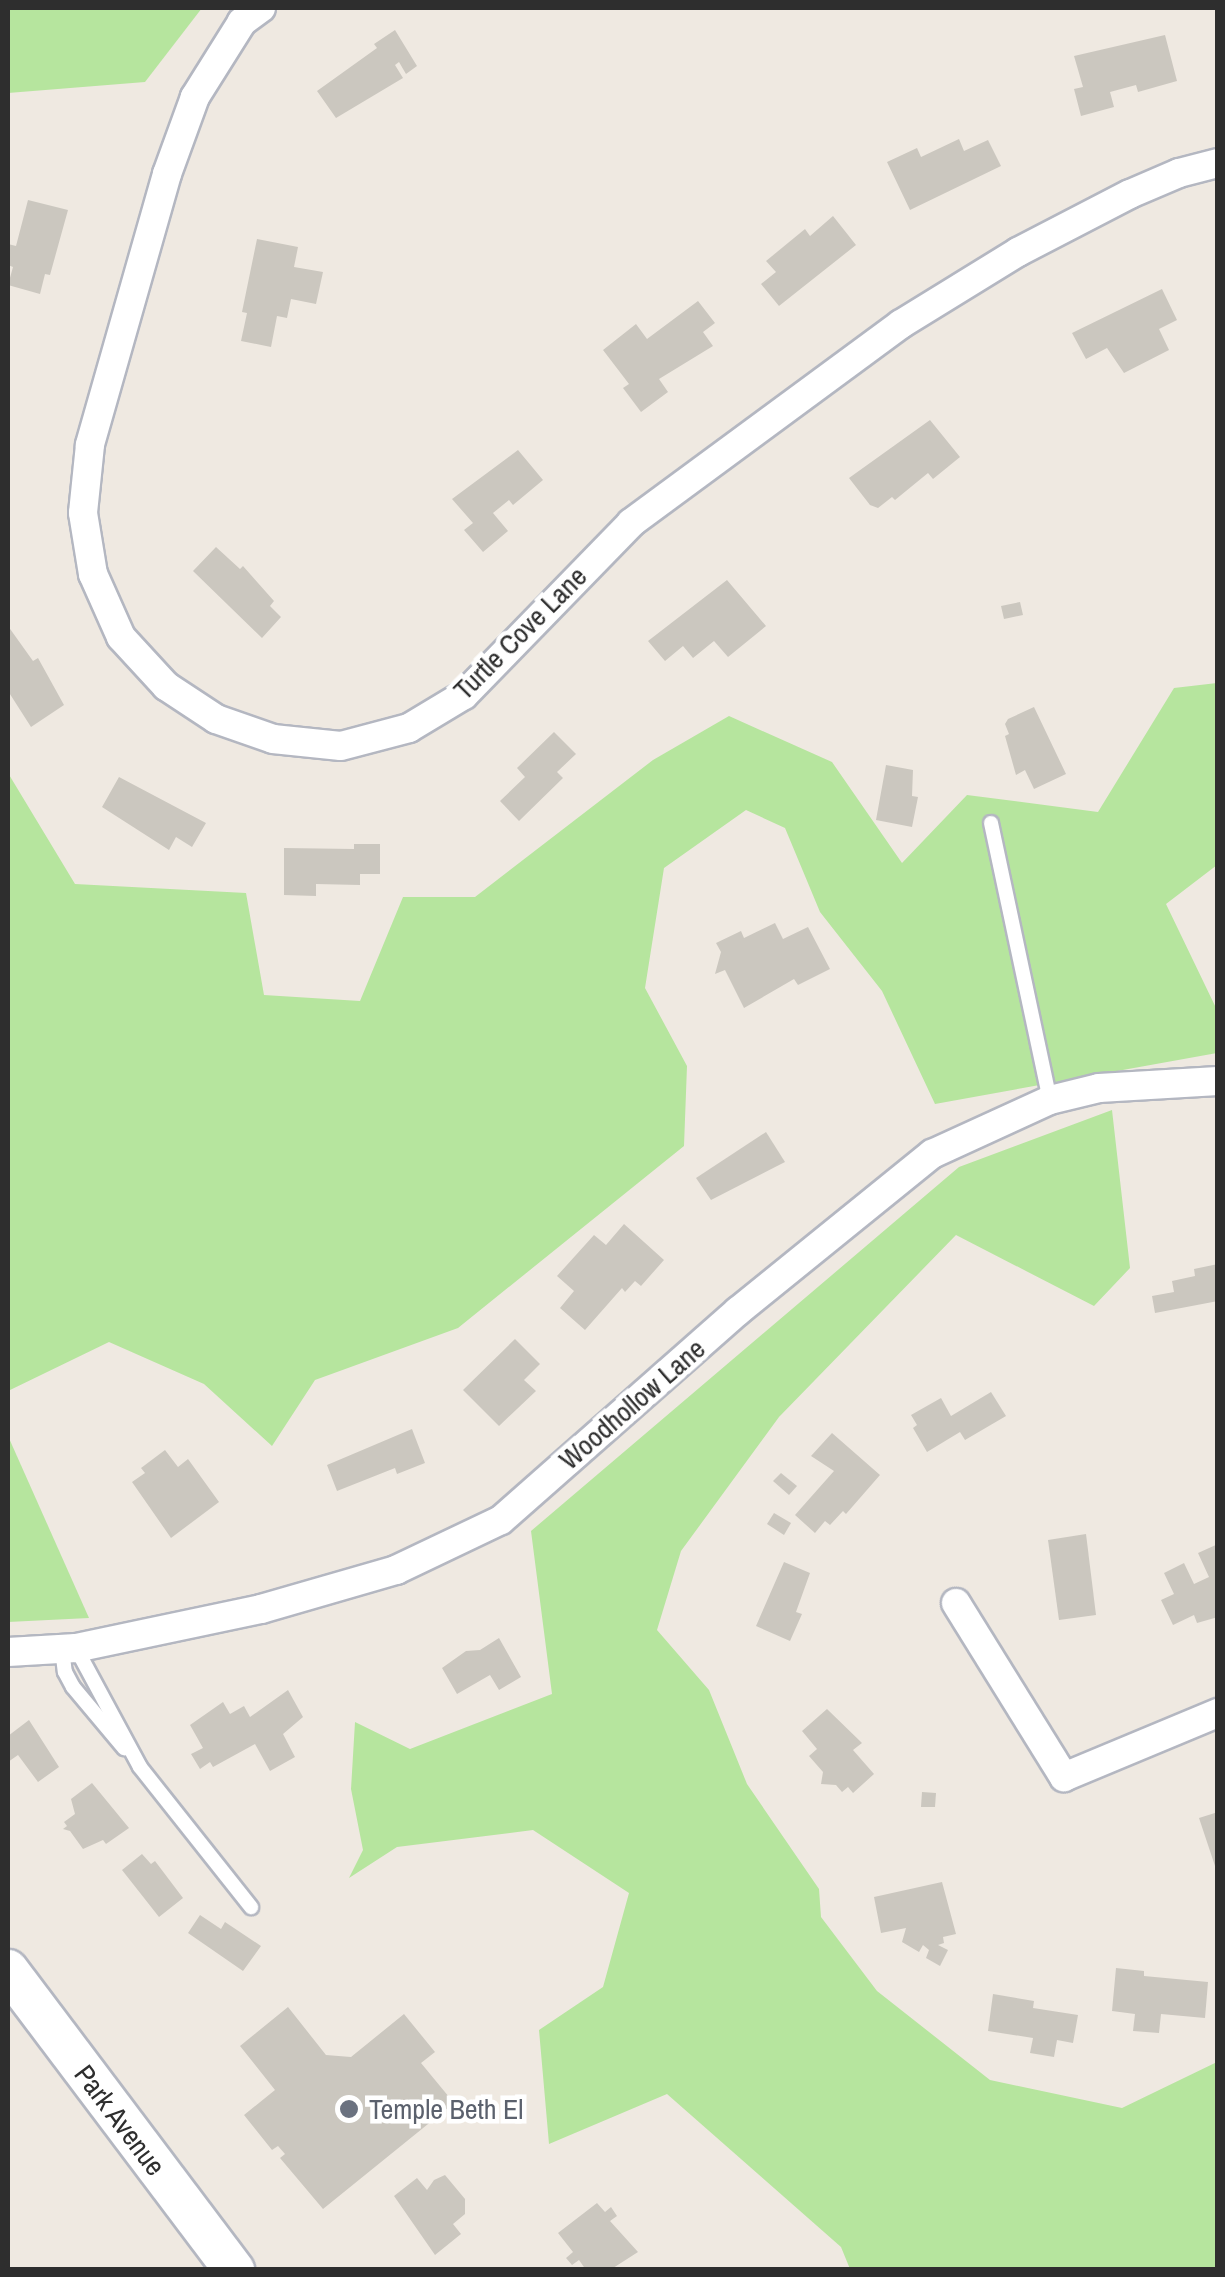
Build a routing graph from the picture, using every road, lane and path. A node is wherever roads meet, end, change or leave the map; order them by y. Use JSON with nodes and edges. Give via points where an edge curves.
{"nodes":[{"id":1,"x":261,"y":8,"type":"edge"},
{"id":2,"x":1218,"y":163,"type":"edge"},
{"id":3,"x":991,"y":823,"type":"dead end"},
{"id":4,"x":1218,"y":1082,"type":"edge"},
{"id":5,"x":1050,"y":1100,"type":"junction"},
{"id":6,"x":956,"y":1603,"type":"dead end"},
{"id":7,"x":69,"y":1648,"type":"junction"},
{"id":8,"x":8,"y":1652,"type":"edge"},
{"id":9,"x":1218,"y":1713,"type":"edge"},
{"id":10,"x":140,"y":1767,"type":"junction"},
{"id":11,"x":252,"y":1907,"type":"dead end"},
{"id":12,"x":8,"y":1970,"type":"edge"},
{"id":13,"x":234,"y":2270,"type":"edge"}],
"edges":[{"from":1,"to":2,"type":"street","name":"Turtle Cove Lane","via":[[242,22],[196,97],[167,174],[90,445],[83,514],[93,574],[121,637],[166,686],[216,719],[273,740],[340,746],[410,728],[450,703],[514,646],[631,524],[900,324],[1130,194]]},
{"from":3,"to":5,"type":"lane"},
{"from":4,"to":5,"type":"street","name":"Woodhollow Lane","via":[[1099,1088]]},
{"from":5,"to":7,"type":"street","name":"Woodhollow Lane","via":[[932,1154],[738,1310],[501,1520],[396,1570],[260,1609]]},
{"from":6,"to":9,"type":"street","via":[[1064,1777]]},
{"from":7,"to":8,"type":"street","name":"Woodhollow Lane"},
{"from":7,"to":10,"type":"lane"},
{"from":7,"to":10,"type":"lane","via":[[65,1672],[73,1688]]},
{"from":10,"to":11,"type":"lane"},
{"from":12,"to":13,"type":"main road","name":"Park Avenue"}]}
